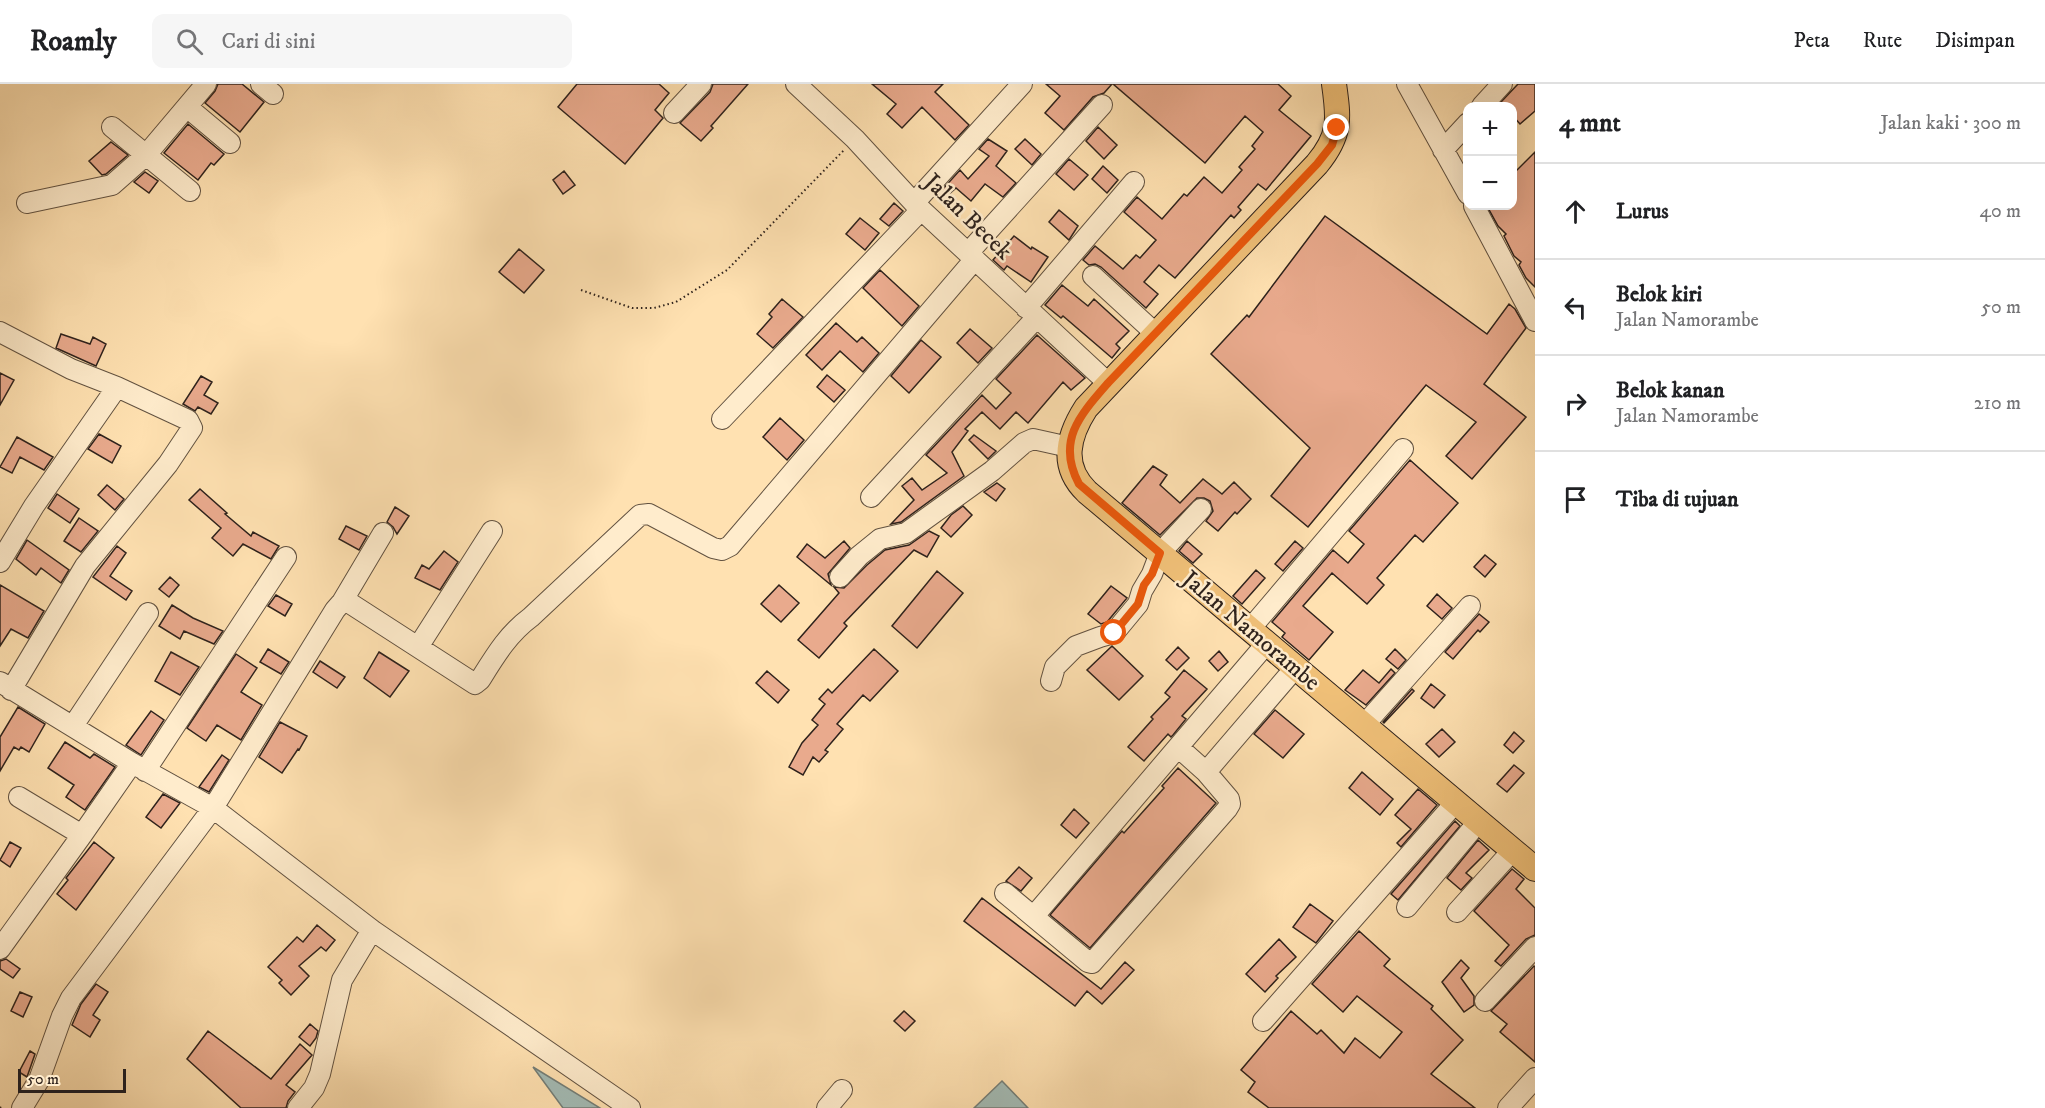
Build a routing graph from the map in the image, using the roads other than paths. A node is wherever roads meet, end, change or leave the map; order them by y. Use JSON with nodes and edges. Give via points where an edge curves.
{"nodes":[{"id":1,"x":206,"y":84,"type":"edge"},
{"id":2,"x":701,"y":84,"type":"edge"},
{"id":3,"x":796,"y":84,"type":"edge"},
{"id":4,"x":1022,"y":84,"type":"edge"},
{"id":5,"x":1334,"y":84,"type":"edge"},
{"id":6,"x":1407,"y":84,"type":"edge"},
{"id":7,"x":1502,"y":84,"type":"edge"},
{"id":8,"x":1486,"y":102,"type":"edge"},
{"id":9,"x":1102,"y":105,"type":"dead end"},
{"id":10,"x":187,"y":107,"type":"junction"},
{"id":11,"x":674,"y":113,"type":"dead end"},
{"id":12,"x":112,"y":127,"type":"dead end"},
{"id":13,"x":1463,"y":128,"type":"edge"},
{"id":14,"x":230,"y":143,"type":"dead end"},
{"id":15,"x":1443,"y":150,"type":"junction"},
{"id":16,"x":146,"y":155,"type":"junction"},
{"id":17,"x":1134,"y":182,"type":"dead end"},
{"id":18,"x":1463,"y":187,"type":"edge"},
{"id":19,"x":190,"y":191,"type":"dead end"},
{"id":20,"x":27,"y":203,"type":"dead end"},
{"id":21,"x":918,"y":207,"type":"junction"},
{"id":22,"x":1476,"y":210,"type":"edge"},
{"id":23,"x":971,"y":256,"type":"junction"},
{"id":24,"x":1094,"y":276,"type":"dead end"},
{"id":25,"x":1032,"y":312,"type":"junction"},
{"id":26,"x":1534,"y":318,"type":"edge"},
{"id":27,"x":0,"y":332,"type":"edge"},
{"id":28,"x":1155,"y":333,"type":"junction"},
{"id":29,"x":1108,"y":383,"type":"junction"},
{"id":30,"x":117,"y":387,"type":"junction"},
{"id":31,"x":722,"y":419,"type":"dead end"},
{"id":32,"x":1069,"y":447,"type":"junction"},
{"id":33,"x":1403,"y":449,"type":"dead end"},
{"id":34,"x":871,"y":497,"type":"dead end"},
{"id":35,"x":1201,"y":509,"type":"dead end"},
{"id":36,"x":492,"y":531,"type":"dead end"},
{"id":37,"x":383,"y":533,"type":"dead end"},
{"id":38,"x":1160,"y":553,"type":"junction"},
{"id":39,"x":286,"y":557,"type":"dead end"},
{"id":40,"x":0,"y":562,"type":"edge"},
{"id":41,"x":840,"y":577,"type":"dead end"},
{"id":42,"x":342,"y":602,"type":"junction"},
{"id":43,"x":1470,"y":606,"type":"dead end"},
{"id":44,"x":148,"y":613,"type":"dead end"},
{"id":45,"x":1258,"y":636,"type":"junction"},
{"id":46,"x":417,"y":647,"type":"junction"},
{"id":47,"x":1295,"y":668,"type":"junction"},
{"id":48,"x":1051,"y":681,"type":"dead end"},
{"id":49,"x":6,"y":686,"type":"edge"},
{"id":50,"x":1365,"y":724,"type":"junction"},
{"id":51,"x":73,"y":726,"type":"junction"},
{"id":52,"x":1178,"y":747,"type":"junction"},
{"id":53,"x":138,"y":767,"type":"junction"},
{"id":54,"x":1206,"y":772,"type":"junction"},
{"id":55,"x":19,"y":797,"type":"dead end"},
{"id":56,"x":1456,"y":802,"type":"junction"},
{"id":57,"x":213,"y":808,"type":"junction"},
{"id":58,"x":1479,"y":821,"type":"junction"},
{"id":59,"x":82,"y":835,"type":"junction"},
{"id":60,"x":1513,"y":850,"type":"junction"},
{"id":61,"x":1535,"y":869,"type":"edge"},
{"id":62,"x":1005,"y":892,"type":"dead end"},
{"id":63,"x":1407,"y":907,"type":"dead end"},
{"id":64,"x":1457,"y":912,"type":"dead end"},
{"id":65,"x":1034,"y":916,"type":"junction"},
{"id":66,"x":372,"y":930,"type":"junction"},
{"id":67,"x":1535,"y":946,"type":"edge"},
{"id":68,"x":0,"y":949,"type":"edge"},
{"id":69,"x":1485,"y":1001,"type":"dead end"},
{"id":70,"x":1263,"y":1021,"type":"dead end"},
{"id":71,"x":1535,"y":1078,"type":"edge"},
{"id":72,"x":842,"y":1090,"type":"dead end"},
{"id":73,"x":22,"y":1108,"type":"edge"},
{"id":74,"x":298,"y":1108,"type":"edge"},
{"id":75,"x":630,"y":1108,"type":"edge"},
{"id":76,"x":827,"y":1108,"type":"edge"},
{"id":77,"x":1508,"y":1108,"type":"edge"}],
"edges":[{"from":1,"to":10,"type":"street"},
{"from":2,"to":11,"type":"street"},
{"from":3,"to":21,"type":"street","name":"Jalan Becek","via":[[855,139]]},
{"from":4,"to":21,"type":"street"},
{"from":5,"to":28,"type":"main road","via":[[1337,128],[1325,155]]},
{"from":6,"to":15,"type":"street"},
{"from":7,"to":8,"type":"street"},
{"from":9,"to":23,"type":"street"},
{"from":10,"to":14,"type":"street"},
{"from":10,"to":16,"type":"street"},
{"from":12,"to":16,"type":"street"},
{"from":13,"to":15,"type":"street"},
{"from":15,"to":18,"type":"street"},
{"from":16,"to":19,"type":"street"},
{"from":16,"to":20,"type":"street","via":[[112,185]]},
{"from":17,"to":25,"type":"street"},
{"from":21,"to":23,"type":"street","name":"Jalan Becek"},
{"from":21,"to":31,"type":"street"},
{"from":22,"to":26,"type":"street"},
{"from":23,"to":25,"type":"street","name":"Jalan Becek"},
{"from":23,"to":46,"type":"street","via":[[730,546],[722,550],[713,548],[649,514],[640,514],[516,628],[475,684]]},
{"from":24,"to":28,"type":"street"},
{"from":25,"to":29,"type":"street","name":"Jalan Becek"},
{"from":25,"to":34,"type":"street"},
{"from":27,"to":30,"type":"street","via":[[71,369]]},
{"from":28,"to":29,"type":"main road"},
{"from":29,"to":32,"type":"main road","via":[[1076,423]]},
{"from":30,"to":40,"type":"street"},
{"from":30,"to":49,"type":"street","via":[[188,420],[192,428],[168,464],[85,566]]},
{"from":32,"to":38,"type":"main road","name":"Jalan Namorambe","via":[[1072,470],[1079,484]]},
{"from":32,"to":41,"type":"street","via":[[1033,439],[1024,443],[906,533],[880,540]]},
{"from":33,"to":45,"type":"street"},
{"from":35,"to":38,"type":"street"},
{"from":36,"to":46,"type":"street"},
{"from":37,"to":42,"type":"street"},
{"from":38,"to":45,"type":"main road","name":"Jalan Namorambe"},
{"from":38,"to":48,"type":"street","via":[[1133,611],[1114,633],[1086,642],[1065,655],[1055,667]]},
{"from":39,"to":53,"type":"street"},
{"from":42,"to":46,"type":"street","via":[[348,602]]},
{"from":42,"to":57,"type":"street"},
{"from":43,"to":50,"type":"street"},
{"from":44,"to":51,"type":"street"},
{"from":45,"to":47,"type":"main road","name":"Jalan Namorambe"},
{"from":45,"to":52,"type":"street"},
{"from":47,"to":50,"type":"main road","name":"Jalan Namorambe"},
{"from":47,"to":54,"type":"street"},
{"from":49,"to":51,"type":"street"},
{"from":50,"to":56,"type":"main road","name":"Jalan Namorambe"},
{"from":51,"to":53,"type":"street"},
{"from":52,"to":54,"type":"street"},
{"from":52,"to":65,"type":"street"},
{"from":53,"to":57,"type":"street"},
{"from":53,"to":59,"type":"street"},
{"from":54,"to":65,"type":"street","via":[[1230,804],[1097,959],[1088,962]]},
{"from":55,"to":59,"type":"street"},
{"from":56,"to":58,"type":"main road","name":"Jalan Namorambe"},
{"from":56,"to":70,"type":"street"},
{"from":57,"to":66,"type":"street"},
{"from":57,"to":73,"type":"street","via":[[71,998],[39,1080]]},
{"from":58,"to":60,"type":"main road","name":"Jalan Namorambe"},
{"from":58,"to":63,"type":"street"},
{"from":59,"to":68,"type":"street"},
{"from":60,"to":61,"type":"main road","name":"Jalan Namorambe"},
{"from":60,"to":64,"type":"street"},
{"from":62,"to":65,"type":"street"},
{"from":66,"to":74,"type":"street","via":[[342,980],[320,1074]]},
{"from":66,"to":75,"type":"street"},
{"from":67,"to":69,"type":"street"},
{"from":71,"to":77,"type":"street"},
{"from":72,"to":76,"type":"street"}]}
